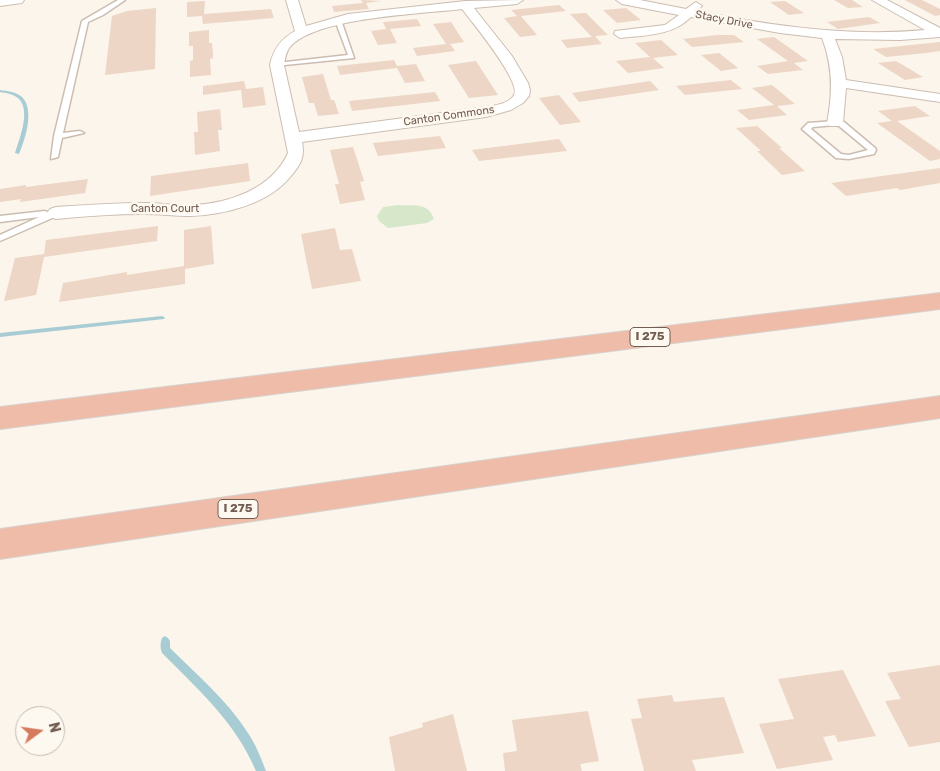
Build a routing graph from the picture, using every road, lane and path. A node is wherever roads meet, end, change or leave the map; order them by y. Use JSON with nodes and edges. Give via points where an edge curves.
{"nodes":[{"id":1,"x":17,"y":0,"type":"edge"},
{"id":2,"x":122,"y":0,"type":"edge"},
{"id":3,"x":292,"y":0,"type":"edge"},
{"id":4,"x":517,"y":0,"type":"edge"},
{"id":5,"x":622,"y":0,"type":"edge"},
{"id":6,"x":702,"y":0,"type":"edge"},
{"id":7,"x":878,"y":0,"type":"edge"},
{"id":8,"x":0,"y":2,"type":"edge"},
{"id":9,"x":466,"y":5,"type":"junction"},
{"id":10,"x":689,"y":13,"type":"junction"},
{"id":11,"x":338,"y":20,"type":"junction"},
{"id":12,"x":311,"y":26,"type":"junction"},
{"id":13,"x":940,"y":33,"type":"edge"},
{"id":14,"x":620,"y":34,"type":"dead end"},
{"id":15,"x":827,"y":35,"type":"junction"},
{"id":16,"x":277,"y":64,"type":"junction"},
{"id":17,"x":839,"y":83,"type":"junction"},
{"id":18,"x":940,"y":98,"type":"edge"},
{"id":19,"x":835,"y":123,"type":"junction"},
{"id":20,"x":80,"y":134,"type":"dead end"},
{"id":21,"x":58,"y":136,"type":"junction"},
{"id":22,"x":293,"y":138,"type":"junction"},
{"id":23,"x":54,"y":157,"type":"dead end"},
{"id":24,"x":56,"y":213,"type":"junction"},
{"id":25,"x":0,"y":219,"type":"edge"},
{"id":26,"x":0,"y":238,"type":"edge"},
{"id":27,"x":940,"y":300,"type":"edge"},
{"id":28,"x":940,"y":407,"type":"edge"},
{"id":29,"x":0,"y":418,"type":"edge"},
{"id":30,"x":0,"y":544,"type":"edge"}],
"edges":[{"from":1,"to":8,"type":"main road"},
{"from":2,"to":21,"type":"lane","via":[[86,21]]},
{"from":3,"to":12,"type":"street"},
{"from":4,"to":9,"type":"street"},
{"from":5,"to":10,"type":"street","name":"Stacy Drive"},
{"from":6,"to":10,"type":"street"},
{"from":7,"to":13,"type":"street"},
{"from":9,"to":11,"type":"street","via":[[410,9]]},
{"from":9,"to":22,"type":"street","name":"Canton Commons","via":[[507,58],[524,90],[516,102],[486,112]]},
{"from":10,"to":14,"type":"street","via":[[668,28]]},
{"from":10,"to":15,"type":"street","name":"Stacy Drive"},
{"from":11,"to":12,"type":"street"},
{"from":11,"to":16,"type":"lane","via":[[352,57]]},
{"from":12,"to":16,"type":"street","via":[[284,45]]},
{"from":13,"to":15,"type":"street","name":"Stacy Drive","via":[[883,37]]},
{"from":15,"to":17,"type":"street","via":[[836,55]]},
{"from":16,"to":22,"type":"street","name":"Canton Court"},
{"from":17,"to":18,"type":"street"},
{"from":17,"to":19,"type":"street"},
{"from":19,"to":19,"type":"lane","via":[[841,124],[871,152],[849,158],[839,156],[806,129],[810,125]]},
{"from":20,"to":21,"type":"lane"},
{"from":21,"to":23,"type":"lane"},
{"from":22,"to":24,"type":"street","name":"Canton Court","via":[[296,153],[285,175],[258,193],[238,201],[198,210],[107,209]]},
{"from":24,"to":25,"type":"lane","name":"Canton Court"},
{"from":24,"to":26,"type":"lane"},
{"from":27,"to":29,"type":"highway","number":"I 275"},
{"from":28,"to":30,"type":"highway","number":"I 275"}]}
